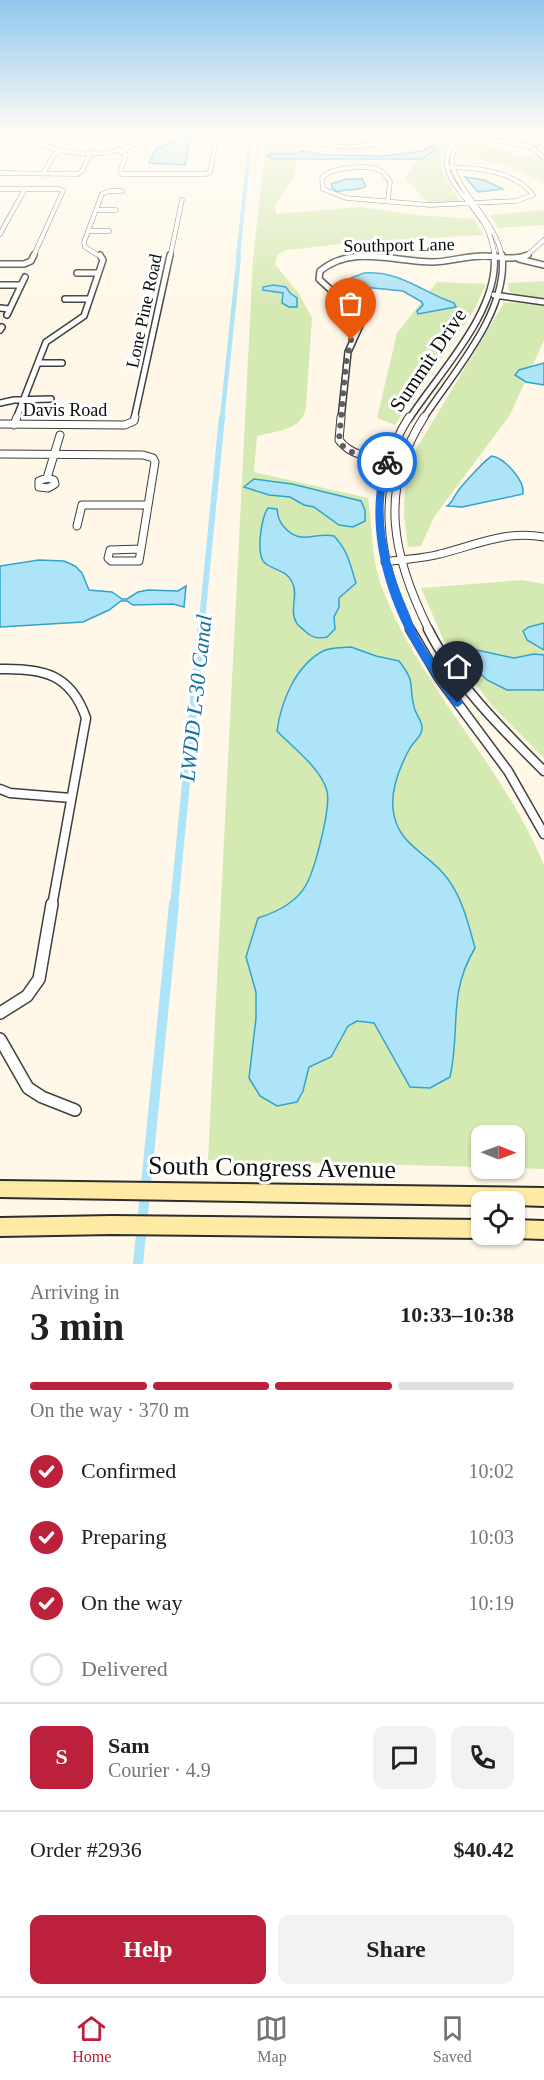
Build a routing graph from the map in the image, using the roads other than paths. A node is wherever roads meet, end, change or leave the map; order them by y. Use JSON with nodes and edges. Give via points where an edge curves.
{"nodes":[{"id":1,"x":24,"y":190,"type":"edge"},
{"id":2,"x":61,"y":190,"type":"edge"},
{"id":3,"x":325,"y":190,"type":"edge"},
{"id":4,"x":389,"y":190,"type":"edge"},
{"id":5,"x":461,"y":190,"type":"edge"},
{"id":6,"x":528,"y":190,"type":"edge"},
{"id":7,"x":122,"y":191,"type":"dead end"},
{"id":8,"x":182,"y":200,"type":"dead end"},
{"id":9,"x":388,"y":200,"type":"junction"},
{"id":10,"x":473,"y":203,"type":"junction"},
{"id":11,"x":96,"y":210,"type":"junction"},
{"id":12,"x":116,"y":210,"type":"dead end"},
{"id":13,"x":2,"y":226,"type":"edge"},
{"id":14,"x":88,"y":231,"type":"junction"},
{"id":15,"x":109,"y":231,"type":"dead end"},
{"id":16,"x":0,"y":234,"type":"edge"},
{"id":17,"x":544,"y":240,"type":"edge"},
{"id":18,"x":495,"y":257,"type":"junction"},
{"id":19,"x":503,"y":257,"type":"junction"},
{"id":20,"x":518,"y":258,"type":"junction"},
{"id":21,"x":0,"y":264,"type":"edge"},
{"id":22,"x":544,"y":265,"type":"edge"},
{"id":23,"x":77,"y":273,"type":"dead end"},
{"id":24,"x":98,"y":273,"type":"junction"},
{"id":25,"x":25,"y":277,"type":"dead end"},
{"id":26,"x":0,"y":285,"type":"edge"},
{"id":27,"x":20,"y":285,"type":"junction"},
{"id":28,"x":490,"y":294,"type":"junction"},
{"id":29,"x":498,"y":295,"type":"junction"},
{"id":30,"x":65,"y":299,"type":"dead end"},
{"id":31,"x":89,"y":300,"type":"junction"},
{"id":32,"x":544,"y":302,"type":"edge"},
{"id":33,"x":0,"y":308,"type":"edge"},
{"id":34,"x":9,"y":309,"type":"junction"},
{"id":35,"x":7,"y":315,"type":"dead end"},
{"id":36,"x":38,"y":363,"type":"junction"},
{"id":37,"x":62,"y":363,"type":"dead end"},
{"id":38,"x":24,"y":399,"type":"junction"},
{"id":39,"x":51,"y":399,"type":"dead end"},
{"id":40,"x":0,"y":403,"type":"edge"},
{"id":41,"x":0,"y":424,"type":"edge"},
{"id":42,"x":14,"y":424,"type":"junction"},
{"id":43,"x":129,"y":424,"type":"joint"},
{"id":44,"x":60,"y":435,"type":"dead end"},
{"id":45,"x":0,"y":454,"type":"edge"},
{"id":46,"x":54,"y":454,"type":"junction"},
{"id":47,"x":388,"y":459,"type":"junction"},
{"id":48,"x":401,"y":461,"type":"junction"},
{"id":49,"x":47,"y":478,"type":"dead end"},
{"id":50,"x":148,"y":505,"type":"junction"},
{"id":51,"x":77,"y":526,"type":"dead end"},
{"id":52,"x":544,"y":537,"type":"edge"},
{"id":53,"x":141,"y":549,"type":"junction"},
{"id":54,"x":400,"y":560,"type":"junction"},
{"id":55,"x":385,"y":562,"type":"junction"},
{"id":56,"x":0,"y":669,"type":"edge"},
{"id":57,"x":544,"y":771,"type":"edge"},
{"id":58,"x":0,"y":789,"type":"edge"},
{"id":59,"x":71,"y":798,"type":"junction"},
{"id":60,"x":544,"y":834,"type":"edge"},
{"id":61,"x":0,"y":1013,"type":"edge"},
{"id":62,"x":0,"y":1039,"type":"edge"},
{"id":63,"x":75,"y":1110,"type":"dead end"},
{"id":64,"x":0,"y":1189,"type":"edge"},
{"id":65,"x":544,"y":1197,"type":"edge"},
{"id":66,"x":0,"y":1227,"type":"edge"},
{"id":67,"x":471,"y":1229,"type":"edge"},
{"id":68,"x":525,"y":1229,"type":"edge"},
{"id":69,"x":544,"y":1230,"type":"edge"}],
"edges":[{"from":1,"to":13,"type":"street"},
{"from":2,"to":21,"type":"street","via":[[31,261]]},
{"from":3,"to":9,"type":"street","via":[[334,195]]},
{"from":4,"to":9,"type":"street"},
{"from":5,"to":10,"type":"street","name":"Summit Drive"},
{"from":6,"to":10,"type":"street","via":[[533,193],[526,199]]},
{"from":7,"to":11,"type":"street","via":[[103,193]]},
{"from":8,"to":43,"type":"street","name":"Lone Pine Road","via":[[134,421]]},
{"from":9,"to":10,"type":"street","via":[[430,205]]},
{"from":10,"to":18,"type":"street","name":"Summit Drive"},
{"from":10,"to":19,"type":"street","name":"Summit Drive","via":[[494,230]]},
{"from":11,"to":12,"type":"street"},
{"from":11,"to":14,"type":"street"},
{"from":13,"to":16,"type":"street"},
{"from":14,"to":15,"type":"street"},
{"from":14,"to":24,"type":"street","via":[[84,245],[102,257]]},
{"from":17,"to":20,"type":"street","via":[[528,256]]},
{"from":18,"to":19,"type":"street"},
{"from":18,"to":28,"type":"street","name":"Summit Drive"},
{"from":18,"to":47,"type":"street","name":"Southport Lane","via":[[429,262],[353,256],[333,261],[320,271],[323,284],[355,303],[362,318],[348,352],[339,440],[352,452]]},
{"from":19,"to":20,"type":"street"},
{"from":19,"to":29,"type":"street","name":"Summit Drive"},
{"from":20,"to":22,"type":"street"},
{"from":23,"to":24,"type":"street"},
{"from":24,"to":31,"type":"street"},
{"from":25,"to":27,"type":"street"},
{"from":26,"to":27,"type":"street"},
{"from":27,"to":34,"type":"street"},
{"from":28,"to":29,"type":"street"},
{"from":28,"to":47,"type":"street","name":"Summit Drive","via":[[402,430]]},
{"from":29,"to":32,"type":"street"},
{"from":29,"to":48,"type":"street","name":"Summit Drive","via":[[490,316],[422,420]]},
{"from":30,"to":31,"type":"street"},
{"from":31,"to":36,"type":"street","via":[[80,321],[46,342]]},
{"from":33,"to":34,"type":"street"},
{"from":34,"to":35,"type":"street"},
{"from":36,"to":37,"type":"street"},
{"from":36,"to":38,"type":"street"},
{"from":38,"to":39,"type":"street"},
{"from":38,"to":40,"type":"street"},
{"from":38,"to":42,"type":"street"},
{"from":41,"to":42,"type":"street","name":"Davis Road"},
{"from":42,"to":43,"type":"street","name":"Davis Road"},
{"from":44,"to":46,"type":"street"},
{"from":45,"to":46,"type":"street"},
{"from":46,"to":49,"type":"street"},
{"from":46,"to":50,"type":"street","via":[[150,456],[155,462]]},
{"from":47,"to":48,"type":"street","name":"Southport Lane"},
{"from":47,"to":55,"type":"street","name":"Summit Drive","via":[[379,508]]},
{"from":48,"to":54,"type":"street","name":"Summit Drive","via":[[394,500]]},
{"from":50,"to":51,"type":"street","via":[[82,505]]},
{"from":50,"to":53,"type":"street"},
{"from":52,"to":54,"type":"street","via":[[504,534],[437,554]]},
{"from":53,"to":53,"type":"street","via":[[139,561],[108,558],[110,550]]},
{"from":54,"to":55,"type":"street"},
{"from":54,"to":57,"type":"street","name":"Summit Drive","via":[[420,615],[457,677],[498,726]]},
{"from":55,"to":60,"type":"street","name":"Summit Drive","via":[[416,642],[507,771]]},
{"from":56,"to":59,"type":"street","via":[[42,671],[75,692],[84,708],[86,718]]},
{"from":58,"to":59,"type":"street"},
{"from":59,"to":61,"type":"street","via":[[39,979],[27,996]]},
{"from":62,"to":63,"type":"street","via":[[28,1088]]},
{"from":64,"to":65,"type":"main road","name":"South Congress Avenue"},
{"from":66,"to":67,"type":"main road"},
{"from":68,"to":69,"type":"main road"}]}
